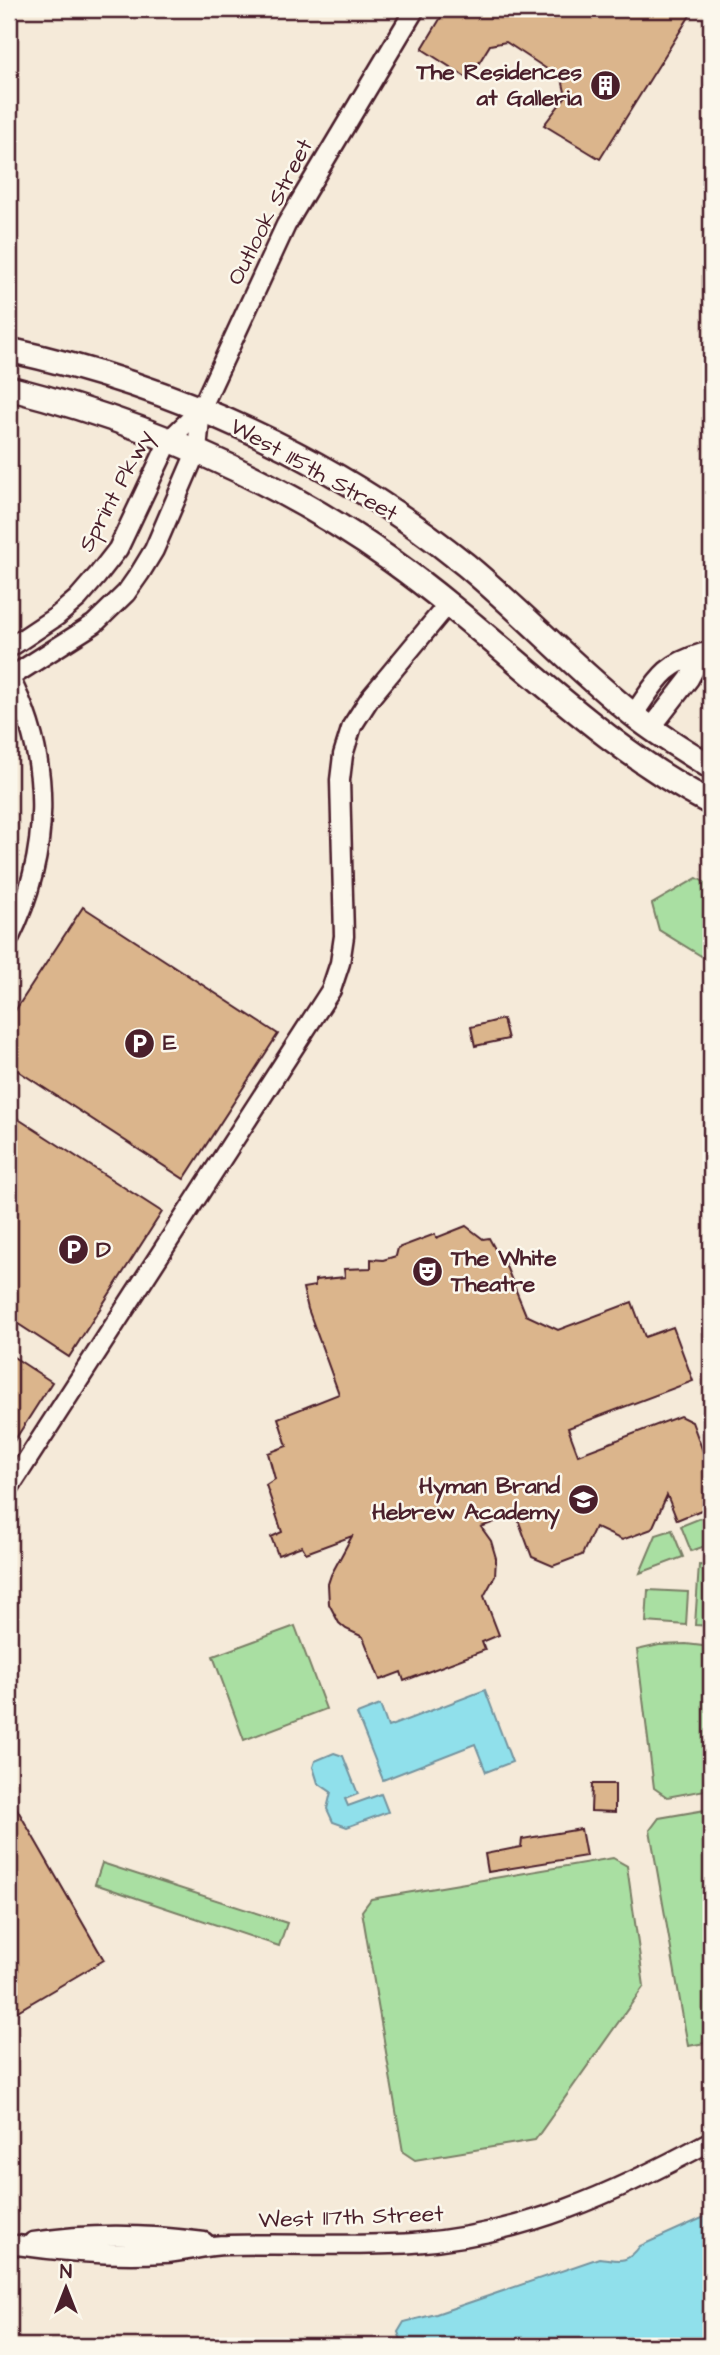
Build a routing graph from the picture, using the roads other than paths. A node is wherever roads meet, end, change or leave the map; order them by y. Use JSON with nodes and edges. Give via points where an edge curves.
{"nodes":[{"id":1,"x":415,"y":9,"type":"edge"},
{"id":2,"x":9,"y":349,"type":"edge"},
{"id":3,"x":9,"y":388,"type":"edge"},
{"id":4,"x":201,"y":409,"type":"junction"},
{"id":5,"x":170,"y":439,"type":"junction"},
{"id":6,"x":197,"y":450,"type":"junction"},
{"id":7,"x":448,"y":604,"type":"junction"},
{"id":8,"x":9,"y":648,"type":"edge"},
{"id":9,"x":707,"y":652,"type":"edge"},
{"id":10,"x":9,"y":678,"type":"edge"},
{"id":11,"x":642,"y":722,"type":"junction"},
{"id":12,"x":711,"y":767,"type":"edge"},
{"id":13,"x":711,"y":803,"type":"edge"},
{"id":14,"x":9,"y":939,"type":"edge"},
{"id":15,"x":9,"y":1488,"type":"edge"},
{"id":16,"x":711,"y":2141,"type":"edge"},
{"id":17,"x":13,"y":2245,"type":"edge"}],
"edges":[{"from":1,"to":4,"type":"street","name":"Outlook Street","via":[[286,225]]},
{"from":2,"to":4,"type":"street","name":"West 115th Street","via":[[100,373]]},
{"from":3,"to":5,"type":"street","name":"West 115th Street"},
{"from":4,"to":5,"type":"street","name":"Sprint Pkwy"},
{"from":4,"to":6,"type":"street","name":"Outlook Street"},
{"from":4,"to":11,"type":"street","name":"West 115th Street","via":[[390,508],[466,566]]},
{"from":5,"to":6,"type":"street","name":"West 115th Street"},
{"from":5,"to":8,"type":"street","name":"Sprint Pkwy","via":[[118,549],[78,598]]},
{"from":6,"to":7,"type":"street","name":"West 115th Street","via":[[338,524]]},
{"from":6,"to":10,"type":"street","via":[[154,550],[126,593],[94,624]]},
{"from":7,"to":13,"type":"street","name":"West 115th Street","via":[[632,754]]},
{"from":7,"to":15,"type":"street","via":[[370,698],[352,726],[343,755],[344,936],[331,990]]},
{"from":9,"to":11,"type":"street","via":[[689,678]]},
{"from":10,"to":14,"type":"street","via":[[28,719],[42,814],[29,893]]},
{"from":11,"to":12,"type":"street","name":"West 115th Street"},
{"from":16,"to":17,"type":"street","name":"West 117th Street","via":[[601,2197],[553,2215],[462,2236],[414,2243],[224,2245],[169,2237],[70,2237]]}]}
